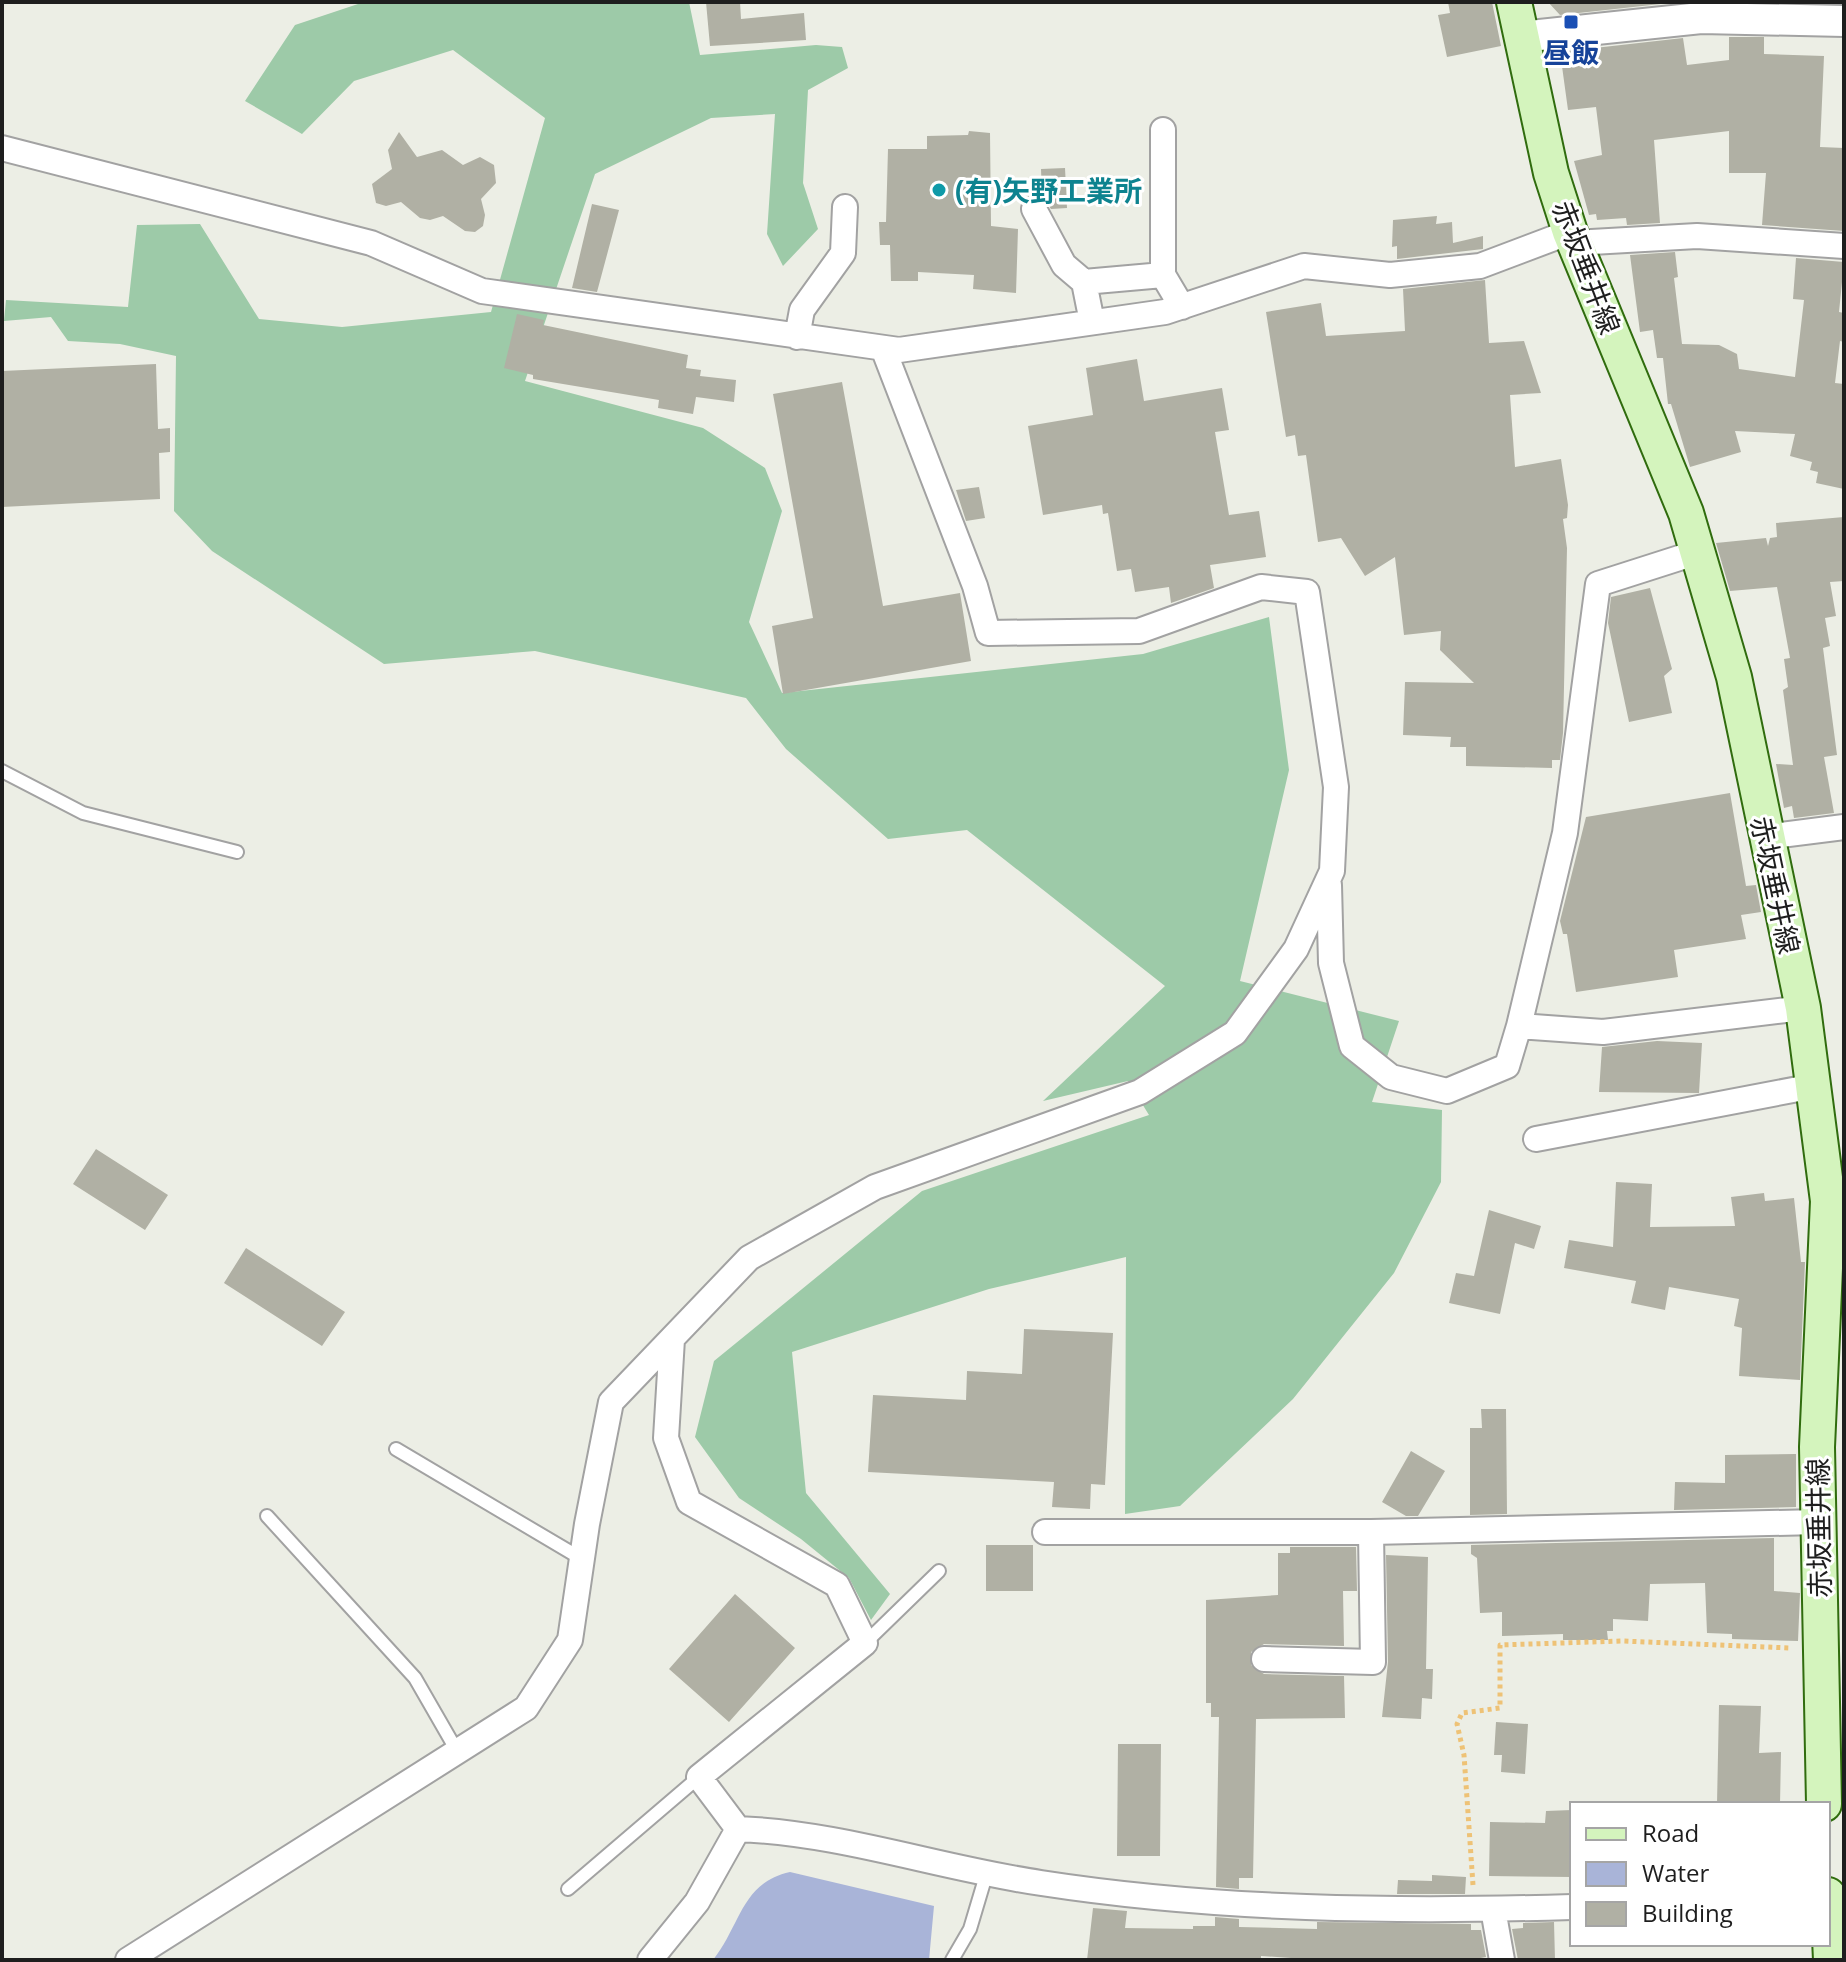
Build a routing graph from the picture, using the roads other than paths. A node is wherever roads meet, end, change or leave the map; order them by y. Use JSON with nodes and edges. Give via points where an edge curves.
{"nodes":[{"id":1,"x":1514,"y":2,"type":"edge"},
{"id":2,"x":1844,"y":21,"type":"edge"},
{"id":3,"x":1521,"y":37,"type":"junction"},
{"id":4,"x":1163,"y":130,"type":"dead end"},
{"id":5,"x":2,"y":148,"type":"edge"},
{"id":6,"x":845,"y":207,"type":"dead end"},
{"id":7,"x":1034,"y":209,"type":"dead end"},
{"id":8,"x":1572,"y":238,"type":"junction"},
{"id":9,"x":1844,"y":246,"type":"edge"},
{"id":10,"x":1163,"y":275,"type":"junction"},
{"id":11,"x":1084,"y":282,"type":"junction"},
{"id":12,"x":1182,"y":307,"type":"junction"},
{"id":13,"x":1092,"y":322,"type":"junction"},
{"id":14,"x":797,"y":337,"type":"junction"},
{"id":15,"x":883,"y":348,"type":"junction"},
{"id":16,"x":1698,"y":552,"type":"junction"},
{"id":17,"x":2,"y":771,"type":"edge"},
{"id":18,"x":1844,"y":827,"type":"edge"},
{"id":19,"x":1766,"y":837,"type":"junction"},
{"id":20,"x":237,"y":852,"type":"dead end"},
{"id":21,"x":1328,"y":878,"type":"junction"},
{"id":22,"x":1803,"y":1008,"type":"junction"},
{"id":23,"x":1519,"y":1026,"type":"junction"},
{"id":24,"x":1814,"y":1086,"type":"junction"},
{"id":25,"x":1536,"y":1139,"type":"dead end"},
{"id":26,"x":1836,"y":1199,"type":"edge"},
{"id":27,"x":672,"y":1339,"type":"junction"},
{"id":28,"x":396,"y":1449,"type":"dead end"},
{"id":29,"x":267,"y":1516,"type":"dead end"},
{"id":30,"x":1818,"y":1522,"type":"junction"},
{"id":31,"x":1045,"y":1532,"type":"dead end"},
{"id":32,"x":1371,"y":1532,"type":"junction"},
{"id":33,"x":582,"y":1559,"type":"junction"},
{"id":34,"x":939,"y":1571,"type":"dead end"},
{"id":35,"x":865,"y":1643,"type":"junction"},
{"id":36,"x":1264,"y":1659,"type":"dead end"},
{"id":37,"x":457,"y":1751,"type":"junction"},
{"id":38,"x":699,"y":1777,"type":"junction"},
{"id":39,"x":1824,"y":1802,"type":"edge"},
{"id":40,"x":738,"y":1829,"type":"junction"},
{"id":41,"x":987,"y":1872,"type":"junction"},
{"id":42,"x":568,"y":1889,"type":"dead end"},
{"id":43,"x":1570,"y":1907,"type":"edge"},
{"id":44,"x":1485,"y":1909,"type":"junction"},
{"id":45,"x":1834,"y":1910,"type":"edge"},
{"id":46,"x":128,"y":1960,"type":"edge"},
{"id":47,"x":650,"y":1960,"type":"edge"},
{"id":48,"x":952,"y":1960,"type":"edge"},
{"id":49,"x":1502,"y":1960,"type":"edge"},
{"id":50,"x":1831,"y":1960,"type":"edge"}],
"edges":[{"from":1,"to":3,"type":"main road","name":"赤坂垂井線"},
{"from":2,"to":3,"type":"street","via":[[1701,18]]},
{"from":3,"to":8,"type":"main road","name":"赤坂垂井線","via":[[1551,173]]},
{"from":4,"to":10,"type":"street"},
{"from":5,"to":14,"type":"street","via":[[371,243],[482,291]]},
{"from":6,"to":14,"type":"street","via":[[843,253],[802,310]]},
{"from":7,"to":11,"type":"street","via":[[1064,265]]},
{"from":8,"to":9,"type":"street","via":[[1697,236]]},
{"from":8,"to":12,"type":"street","via":[[1480,266],[1390,275],[1304,266]]},
{"from":8,"to":16,"type":"main road","name":"赤坂垂井線"},
{"from":10,"to":11,"type":"street"},
{"from":10,"to":12,"type":"street"},
{"from":11,"to":13,"type":"street"},
{"from":12,"to":13,"type":"street"},
{"from":13,"to":15,"type":"street"},
{"from":14,"to":15,"type":"street"},
{"from":15,"to":21,"type":"street","via":[[975,586],[988,633],[1139,631],[1261,587],[1307,592],[1336,787]]},
{"from":16,"to":19,"type":"main road","name":"赤坂垂井線","via":[[1734,677]]},
{"from":16,"to":23,"type":"street","via":[[1598,584],[1565,833]]},
{"from":17,"to":20,"type":"lane","via":[[83,813]]},
{"from":18,"to":19,"type":"street"},
{"from":19,"to":22,"type":"main road","name":"赤坂垂井線"},
{"from":21,"to":23,"type":"street","via":[[1331,963],[1352,1046],[1391,1077],[1447,1091],[1507,1066]]},
{"from":21,"to":27,"type":"street","via":[[1296,949],[1235,1033],[1140,1092],[875,1187],[749,1258]]},
{"from":22,"to":23,"type":"street","via":[[1603,1032]]},
{"from":22,"to":24,"type":"main road","name":"赤坂垂井線"},
{"from":24,"to":25,"type":"street"},
{"from":24,"to":26,"type":"main road","name":"赤坂垂井線"},
{"from":26,"to":30,"type":"main road","name":"赤坂垂井線","via":[[1817,1447]]},
{"from":27,"to":33,"type":"street","via":[[611,1402]]},
{"from":27,"to":35,"type":"street","via":[[666,1438],[689,1502],[837,1585]]},
{"from":28,"to":33,"type":"lane"},
{"from":29,"to":37,"type":"lane","via":[[415,1678]]},
{"from":30,"to":32,"type":"street"},
{"from":30,"to":39,"type":"main road","name":"赤坂垂井線"},
{"from":31,"to":32,"type":"street"},
{"from":32,"to":36,"type":"street","via":[[1373,1662]]},
{"from":33,"to":37,"type":"street","via":[[570,1640],[526,1708]]},
{"from":34,"to":35,"type":"lane"},
{"from":35,"to":38,"type":"street"},
{"from":37,"to":46,"type":"street"},
{"from":38,"to":40,"type":"street"},
{"from":38,"to":42,"type":"lane"},
{"from":40,"to":41,"type":"street","via":[[812,1836]]},
{"from":40,"to":47,"type":"street","via":[[697,1902]]},
{"from":41,"to":44,"type":"street","via":[[1182,1901]]},
{"from":41,"to":48,"type":"lane","via":[[970,1929]]},
{"from":43,"to":44,"type":"street"},
{"from":44,"to":49,"type":"street"},
{"from":45,"to":50,"type":"main road"}]}
